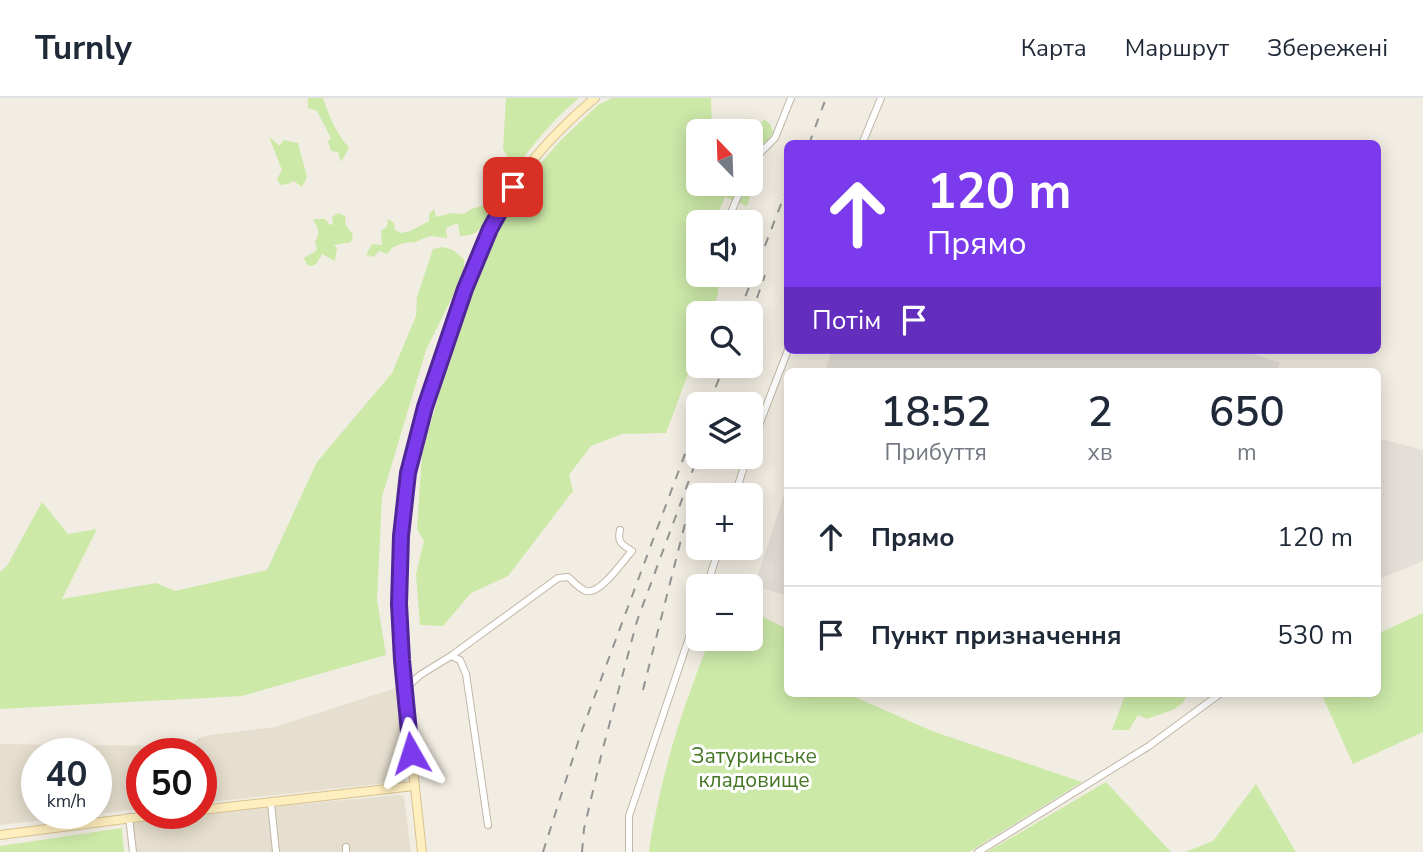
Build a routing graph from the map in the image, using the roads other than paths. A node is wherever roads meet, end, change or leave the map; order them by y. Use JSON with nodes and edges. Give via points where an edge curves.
{"nodes":[{"id":1,"x":595,"y":98,"type":"edge"},
{"id":2,"x":791,"y":98,"type":"edge"},
{"id":3,"x":881,"y":98,"type":"edge"},
{"id":4,"x":864,"y":140,"type":"edge"},
{"id":5,"x":763,"y":150,"type":"edge"},
{"id":6,"x":786,"y":354,"type":"edge"},
{"id":7,"x":763,"y":415,"type":"edge"},
{"id":8,"x":620,"y":530,"type":"dead end"},
{"id":9,"x":686,"y":647,"type":"edge"},
{"id":10,"x":451,"y":656,"type":"junction"},
{"id":11,"x":405,"y":689,"type":"junction"},
{"id":12,"x":1216,"y":697,"type":"edge"},
{"id":13,"x":414,"y":786,"type":"junction"},
{"id":14,"x":271,"y":803,"type":"junction"},
{"id":15,"x":217,"y":808,"type":"edge"},
{"id":16,"x":126,"y":817,"type":"edge"},
{"id":17,"x":488,"y":825,"type":"dead end"},
{"id":18,"x":130,"y":829,"type":"edge"},
{"id":19,"x":0,"y":835,"type":"edge"},
{"id":20,"x":133,"y":852,"type":"edge"},
{"id":21,"x":276,"y":852,"type":"edge"},
{"id":22,"x":422,"y":852,"type":"edge"},
{"id":23,"x":629,"y":852,"type":"edge"},
{"id":24,"x":978,"y":852,"type":"edge"}],
"edges":[{"from":1,"to":11,"type":"main road","via":[[558,131],[513,187],[465,289],[425,407],[408,473],[401,536]]},
{"from":2,"to":5,"type":"street","via":[[775,138]]},
{"from":3,"to":4,"type":"street"},
{"from":6,"to":7,"type":"street"},
{"from":8,"to":10,"type":"street","via":[[620,542],[632,551],[601,586],[587,592],[568,577],[558,578]]},
{"from":9,"to":23,"type":"street","via":[[629,816]]},
{"from":10,"to":11,"type":"street"},
{"from":10,"to":17,"type":"street","via":[[460,660],[466,674]]},
{"from":11,"to":13,"type":"main road"},
{"from":12,"to":24,"type":"street","via":[[1149,746]]},
{"from":13,"to":14,"type":"main road"},
{"from":13,"to":22,"type":"main road"},
{"from":14,"to":15,"type":"main road"},
{"from":14,"to":21,"type":"street"},
{"from":16,"to":19,"type":"main road"},
{"from":18,"to":20,"type":"street"}]}
